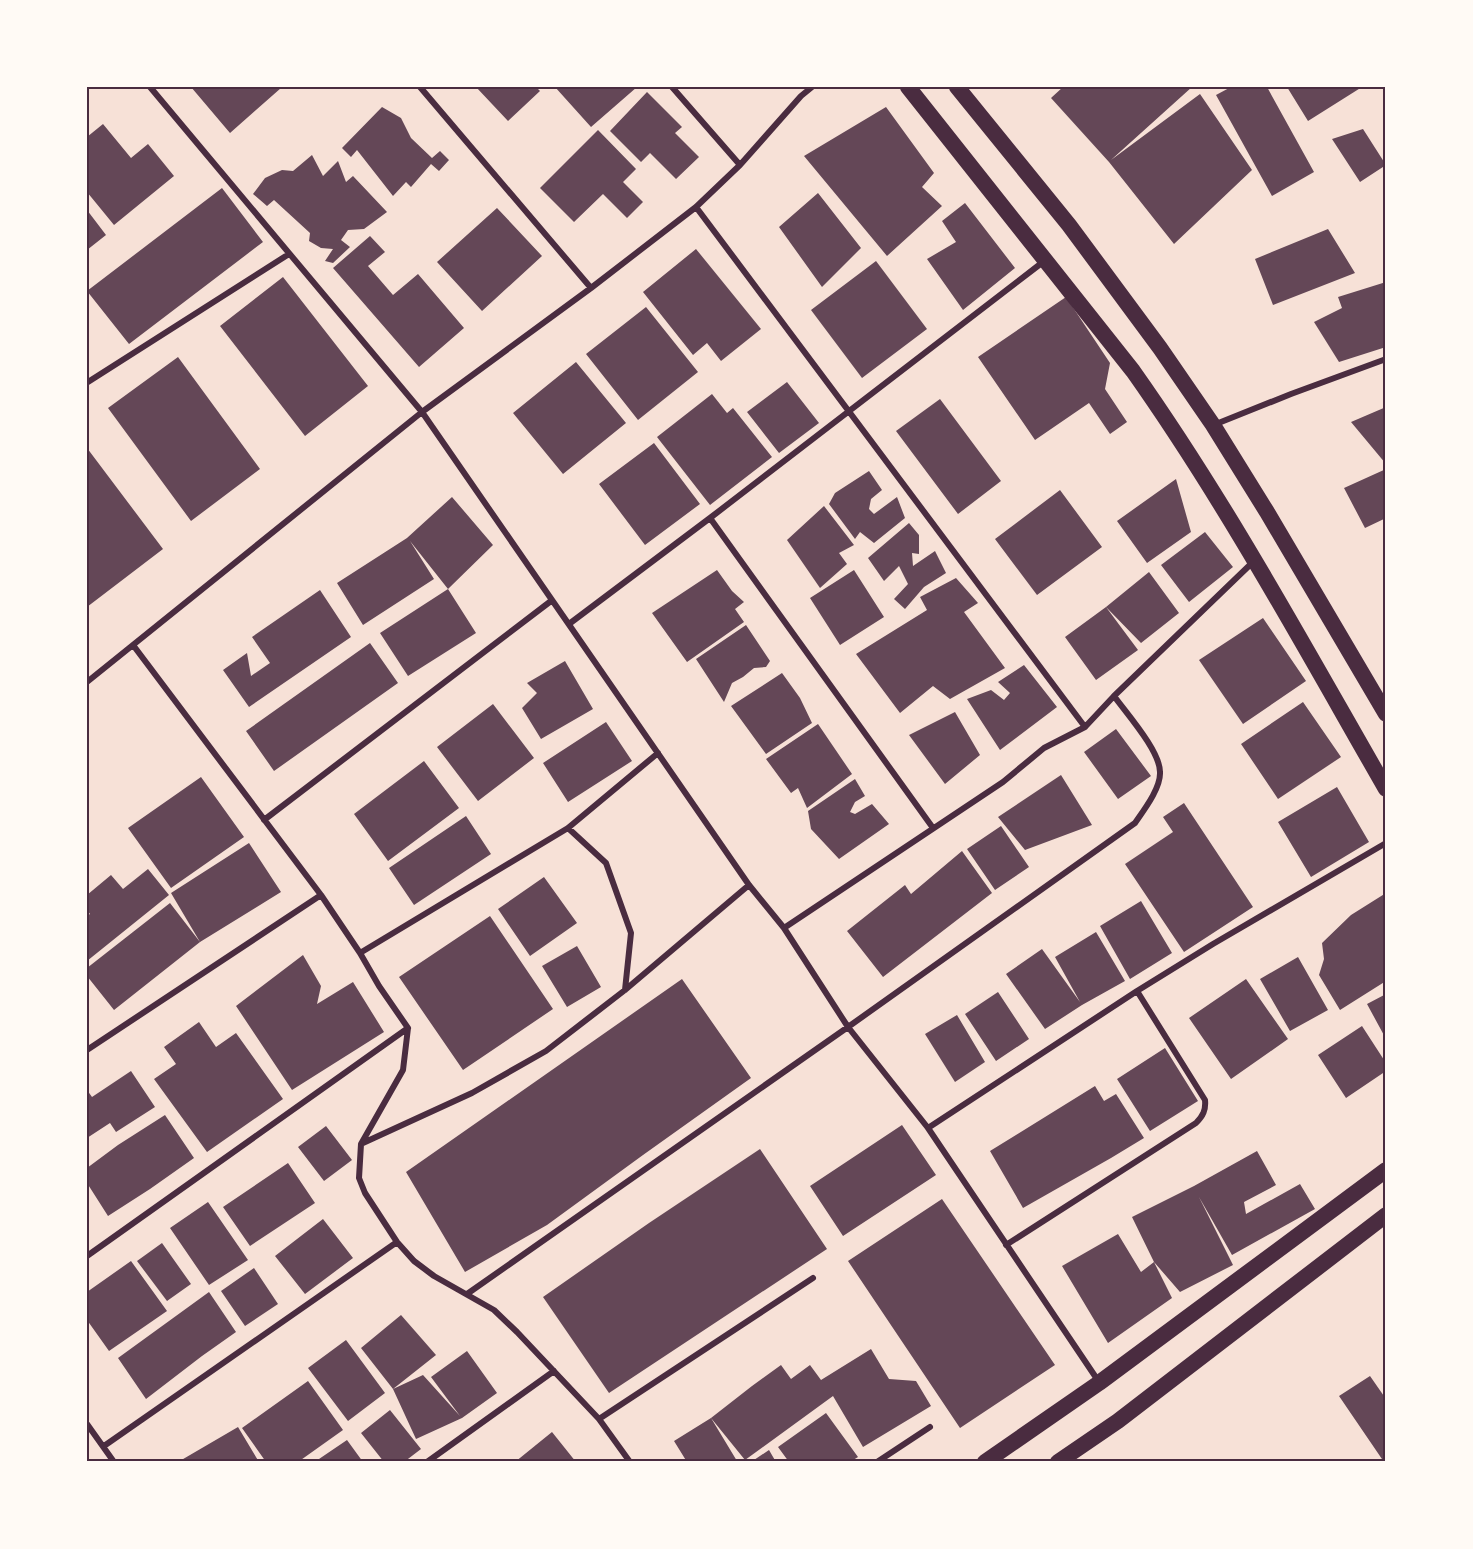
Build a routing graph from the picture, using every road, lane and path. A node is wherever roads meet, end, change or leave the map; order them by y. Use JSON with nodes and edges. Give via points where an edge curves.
{"nodes":[{"id":1,"x":150,"y":87,"type":"edge"},
{"id":2,"x":420,"y":87,"type":"edge"},
{"id":3,"x":672,"y":87,"type":"edge"},
{"id":4,"x":812,"y":87,"type":"edge"},
{"id":5,"x":908,"y":87,"type":"edge"},
{"id":6,"x":957,"y":87,"type":"edge"},
{"id":7,"x":740,"y":165,"type":"junction"},
{"id":8,"x":696,"y":207,"type":"junction"},
{"id":9,"x":289,"y":254,"type":"junction"},
{"id":10,"x":1046,"y":260,"type":"junction"},
{"id":11,"x":591,"y":288,"type":"junction"},
{"id":12,"x":1386,"y":359,"type":"edge"},
{"id":13,"x":87,"y":382,"type":"edge"},
{"id":14,"x":849,"y":411,"type":"junction"},
{"id":15,"x":422,"y":412,"type":"junction"},
{"id":16,"x":1213,"y":425,"type":"junction"},
{"id":17,"x":710,"y":518,"type":"junction"},
{"id":18,"x":1254,"y":560,"type":"junction"},
{"id":19,"x":551,"y":601,"type":"junction"},
{"id":20,"x":569,"y":624,"type":"junction"},
{"id":21,"x":133,"y":645,"type":"junction"},
{"id":22,"x":87,"y":682,"type":"edge"},
{"id":23,"x":1114,"y":696,"type":"junction"},
{"id":24,"x":1386,"y":714,"type":"edge"},
{"id":25,"x":1085,"y":727,"type":"junction"},
{"id":26,"x":658,"y":753,"type":"junction"},
{"id":27,"x":1386,"y":789,"type":"edge"},
{"id":28,"x":264,"y":820,"type":"junction"},
{"id":29,"x":568,"y":828,"type":"junction"},
{"id":30,"x":933,"y":828,"type":"junction"},
{"id":31,"x":1386,"y":843,"type":"edge"},
{"id":32,"x":748,"y":885,"type":"junction"},
{"id":33,"x":321,"y":895,"type":"junction"},
{"id":34,"x":784,"y":928,"type":"junction"},
{"id":35,"x":360,"y":953,"type":"junction"},
{"id":36,"x":625,"y":990,"type":"junction"},
{"id":37,"x":1137,"y":991,"type":"junction"},
{"id":38,"x":848,"y":1027,"type":"junction"},
{"id":39,"x":408,"y":1028,"type":"junction"},
{"id":40,"x":87,"y":1050,"type":"edge"},
{"id":41,"x":928,"y":1128,"type":"junction"},
{"id":42,"x":362,"y":1144,"type":"junction"},
{"id":43,"x":1386,"y":1170,"type":"edge"},
{"id":44,"x":1386,"y":1215,"type":"edge"},
{"id":45,"x":397,"y":1242,"type":"junction"},
{"id":46,"x":1006,"y":1245,"type":"junction"},
{"id":47,"x":87,"y":1256,"type":"edge"},
{"id":48,"x":813,"y":1278,"type":"dead end"},
{"id":49,"x":466,"y":1294,"type":"junction"},
{"id":50,"x":554,"y":1371,"type":"junction"},
{"id":51,"x":1099,"y":1383,"type":"junction"},
{"id":52,"x":600,"y":1419,"type":"junction"},
{"id":53,"x":87,"y":1424,"type":"edge"},
{"id":54,"x":930,"y":1427,"type":"dead end"},
{"id":55,"x":104,"y":1446,"type":"junction"},
{"id":56,"x":114,"y":1462,"type":"edge"},
{"id":57,"x":427,"y":1462,"type":"edge"},
{"id":58,"x":630,"y":1462,"type":"edge"},
{"id":59,"x":877,"y":1462,"type":"edge"},
{"id":60,"x":986,"y":1462,"type":"edge"},
{"id":61,"x":1058,"y":1462,"type":"edge"}],
"edges":[{"from":1,"to":9,"type":"street"},
{"from":2,"to":11,"type":"street"},
{"from":3,"to":7,"type":"street"},
{"from":4,"to":7,"type":"street"},
{"from":5,"to":10,"type":"highway"},
{"from":6,"to":16,"type":"highway","via":[[1069,225]]},
{"from":7,"to":8,"type":"street"},
{"from":8,"to":11,"type":"street"},
{"from":8,"to":14,"type":"street"},
{"from":9,"to":13,"type":"street"},
{"from":9,"to":15,"type":"street"},
{"from":10,"to":14,"type":"street"},
{"from":10,"to":18,"type":"highway","via":[[1134,371]]},
{"from":11,"to":15,"type":"street"},
{"from":12,"to":16,"type":"street"},
{"from":14,"to":17,"type":"street"},
{"from":14,"to":25,"type":"street"},
{"from":15,"to":19,"type":"street"},
{"from":15,"to":21,"type":"street"},
{"from":16,"to":24,"type":"highway"},
{"from":17,"to":20,"type":"street"},
{"from":17,"to":30,"type":"street"},
{"from":18,"to":23,"type":"street"},
{"from":18,"to":27,"type":"highway"},
{"from":19,"to":20,"type":"street"},
{"from":19,"to":28,"type":"street"},
{"from":20,"to":26,"type":"street"},
{"from":21,"to":22,"type":"street"},
{"from":21,"to":28,"type":"street"},
{"from":23,"to":25,"type":"street"},
{"from":23,"to":38,"type":"street","via":[[1154,752],[1161,773],[1150,802],[1135,823]]},
{"from":25,"to":30,"type":"street","via":[[1044,748],[1003,782]]},
{"from":26,"to":29,"type":"street"},
{"from":26,"to":32,"type":"street"},
{"from":28,"to":33,"type":"street"},
{"from":29,"to":35,"type":"street"},
{"from":29,"to":36,"type":"street","via":[[606,863],[631,933]]},
{"from":30,"to":34,"type":"street"},
{"from":31,"to":37,"type":"street"},
{"from":32,"to":34,"type":"street"},
{"from":32,"to":36,"type":"street"},
{"from":33,"to":35,"type":"street"},
{"from":33,"to":40,"type":"street"},
{"from":34,"to":38,"type":"street"},
{"from":35,"to":39,"type":"street"},
{"from":36,"to":42,"type":"street","via":[[546,1051],[472,1093]]},
{"from":37,"to":41,"type":"street"},
{"from":37,"to":46,"type":"street","via":[[1205,1100],[1206,1108],[1196,1123]]},
{"from":38,"to":41,"type":"street"},
{"from":38,"to":49,"type":"street"},
{"from":39,"to":42,"type":"street","via":[[402,1070]]},
{"from":39,"to":47,"type":"street"},
{"from":41,"to":46,"type":"street"},
{"from":42,"to":45,"type":"street","via":[[359,1178]]},
{"from":43,"to":51,"type":"highway"},
{"from":44,"to":61,"type":"highway","via":[[1118,1421]]},
{"from":45,"to":49,"type":"street","via":[[414,1262]]},
{"from":45,"to":55,"type":"street"},
{"from":46,"to":51,"type":"street"},
{"from":48,"to":52,"type":"street"},
{"from":49,"to":50,"type":"street","via":[[494,1310]]},
{"from":50,"to":52,"type":"street"},
{"from":50,"to":57,"type":"street"},
{"from":51,"to":60,"type":"highway"},
{"from":52,"to":58,"type":"street"},
{"from":53,"to":55,"type":"street"},
{"from":54,"to":59,"type":"street"},
{"from":55,"to":56,"type":"street"}]}
